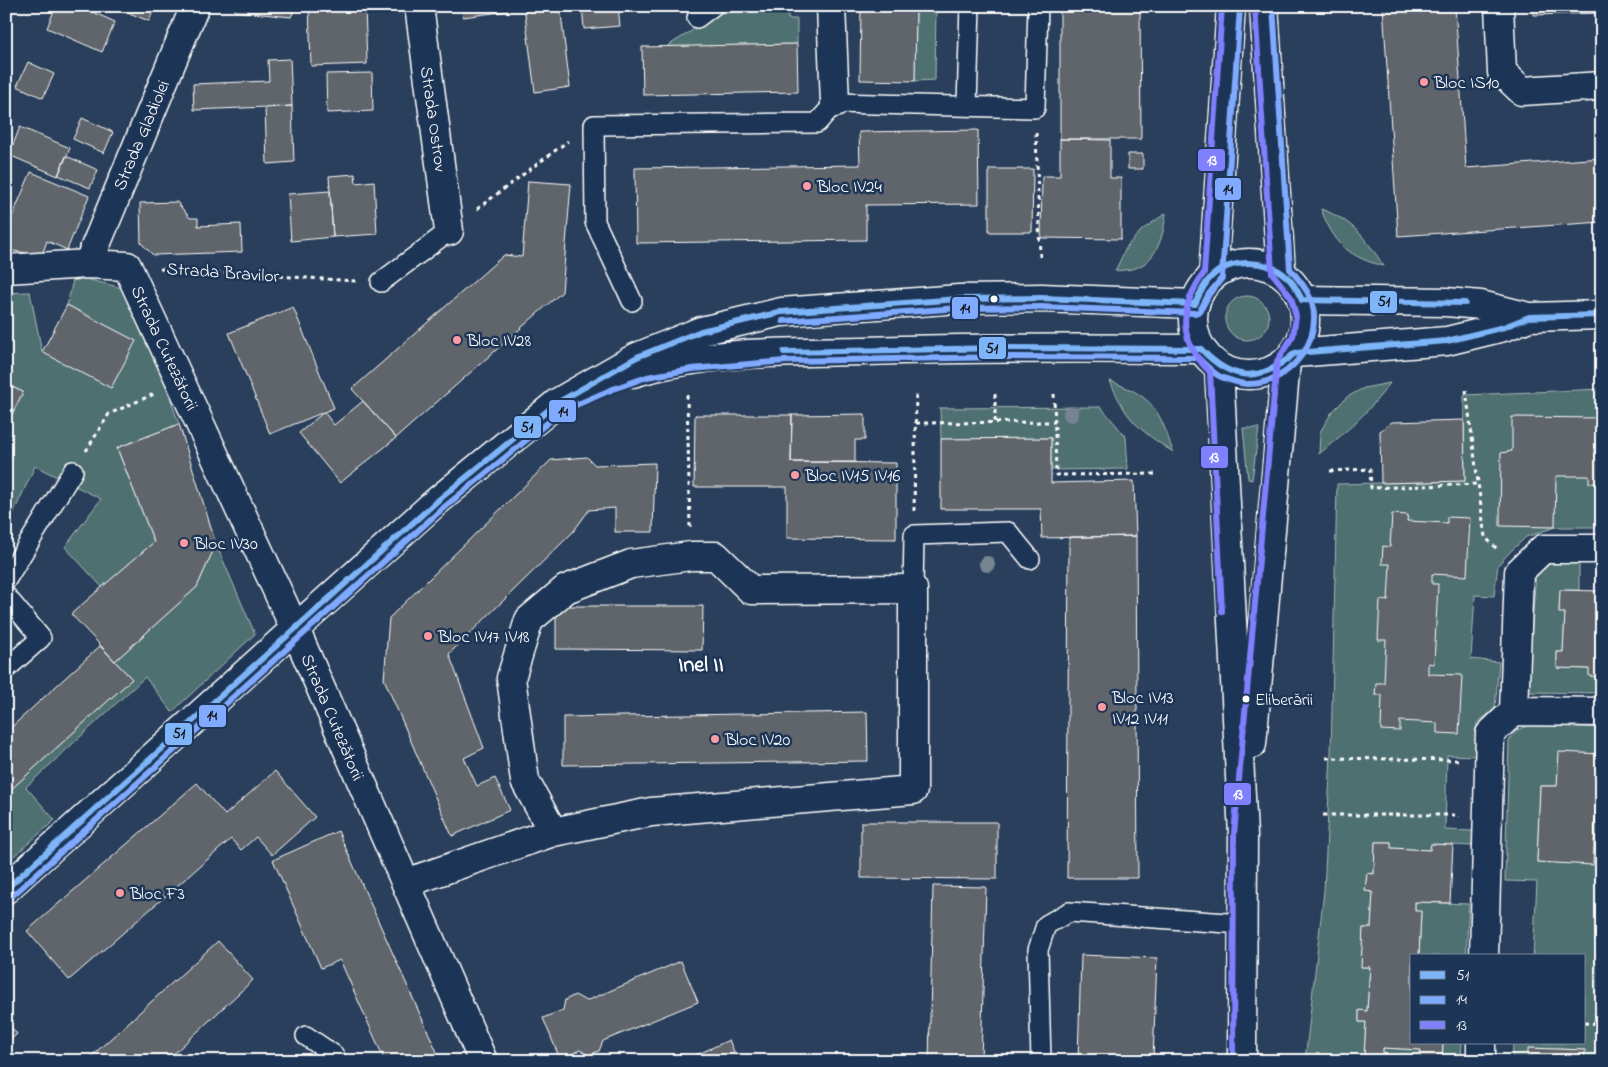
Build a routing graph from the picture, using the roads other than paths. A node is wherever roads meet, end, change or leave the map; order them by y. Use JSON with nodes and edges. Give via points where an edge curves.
{"nodes":[{"id":1,"x":195,"y":6,"type":"edge"},
{"id":2,"x":419,"y":6,"type":"edge"},
{"id":3,"x":714,"y":6,"type":"edge"},
{"id":4,"x":831,"y":6,"type":"edge"},
{"id":5,"x":970,"y":6,"type":"edge"},
{"id":6,"x":1038,"y":6,"type":"edge"},
{"id":7,"x":1231,"y":6,"type":"edge"},
{"id":8,"x":1264,"y":6,"type":"edge"},
{"id":9,"x":1499,"y":6,"type":"edge"},
{"id":10,"x":697,"y":18,"type":"dead end"},
{"id":11,"x":1602,"y":86,"type":"edge"},
{"id":12,"x":835,"y":103,"type":"junction"},
{"id":13,"x":967,"y":105,"type":"junction"},
{"id":14,"x":449,"y":231,"type":"joint"},
{"id":15,"x":88,"y":264,"type":"junction"},
{"id":16,"x":6,"y":269,"type":"edge"},
{"id":17,"x":1281,"y":272,"type":"junction"},
{"id":18,"x":1213,"y":276,"type":"junction"},
{"id":19,"x":381,"y":282,"type":"road end"},
{"id":20,"x":1302,"y":300,"type":"junction"},
{"id":21,"x":632,"y":301,"type":"dead end"},
{"id":22,"x":1195,"y":304,"type":"junction"},
{"id":23,"x":1602,"y":315,"type":"edge"},
{"id":24,"x":1529,"y":317,"type":"junction"},
{"id":25,"x":1290,"y":357,"type":"junction"},
{"id":26,"x":1210,"y":358,"type":"junction"},
{"id":27,"x":557,"y":403,"type":"junction"},
{"id":28,"x":73,"y":471,"type":"road end"},
{"id":29,"x":1602,"y":549,"type":"edge"},
{"id":30,"x":1030,"y":559,"type":"dead end"},
{"id":31,"x":6,"y":580,"type":"edge"},
{"id":32,"x":913,"y":590,"type":"junction"},
{"id":33,"x":6,"y":596,"type":"edge"},
{"id":34,"x":295,"y":629,"type":"junction"},
{"id":35,"x":6,"y":669,"type":"edge"},
{"id":36,"x":1514,"y":711,"type":"junction"},
{"id":37,"x":1602,"y":712,"type":"edge"},
{"id":38,"x":553,"y":832,"type":"junction"},
{"id":39,"x":1243,"y":834,"type":"junction"},
{"id":40,"x":406,"y":884,"type":"junction"},
{"id":41,"x":6,"y":889,"type":"edge"},
{"id":42,"x":1242,"y":924,"type":"junction"},
{"id":43,"x":1484,"y":954,"type":"edge"},
{"id":44,"x":306,"y":1036,"type":"dead end"},
{"id":45,"x":1481,"y":1044,"type":"edge"},
{"id":46,"x":336,"y":1061,"type":"edge"},
{"id":47,"x":483,"y":1061,"type":"edge"},
{"id":48,"x":1041,"y":1061,"type":"edge"},
{"id":49,"x":1242,"y":1061,"type":"edge"},
{"id":50,"x":1481,"y":1061,"type":"edge"}],
"edges":[{"from":1,"to":15,"type":"street","name":"Strada Gladiolei"},
{"from":2,"to":14,"type":"street","name":"Strada Ostrov"},
{"from":3,"to":10,"type":"lane"},
{"from":4,"to":12,"type":"street"},
{"from":5,"to":13,"type":"lane"},
{"from":6,"to":13,"type":"lane","via":[[1036,108]]},
{"from":7,"to":18,"type":"street"},
{"from":8,"to":17,"type":"street"},
{"from":9,"to":11,"type":"street","via":[[1502,72],[1522,91]]},
{"from":12,"to":13,"type":"lane"},
{"from":12,"to":21,"type":"lane","via":[[817,123],[594,125],[595,222]]},
{"from":14,"to":19,"type":"lane"},
{"from":15,"to":16,"type":"street"},
{"from":15,"to":34,"type":"street","name":"Strada Cutezătorii","via":[[127,266]]},
{"from":17,"to":18,"type":"street","via":[[1256,263],[1227,267]]},
{"from":17,"to":20,"type":"street"},
{"from":18,"to":22,"type":"street"},
{"from":20,"to":24,"type":"street","via":[[1446,302],[1481,305]]},
{"from":20,"to":25,"type":"street","via":[[1305,328]]},
{"from":22,"to":26,"type":"street","via":[[1192,319],[1195,335]]},
{"from":22,"to":27,"type":"street","via":[[1040,298],[968,299],[782,312],[692,334],[636,357]]},
{"from":23,"to":24,"type":"street"},
{"from":24,"to":25,"type":"street","via":[[1504,327],[1447,340]]},
{"from":25,"to":26,"type":"street","via":[[1275,369],[1245,376],[1230,373]]},
{"from":25,"to":39,"type":"street"},
{"from":26,"to":27,"type":"street","via":[[977,348],[785,352],[692,360],[645,369]]},
{"from":26,"to":39,"type":"street"},
{"from":27,"to":34,"type":"street","via":[[436,502]]},
{"from":28,"to":31,"type":"lane"},
{"from":29,"to":36,"type":"street","via":[[1543,549],[1519,572]]},
{"from":30,"to":32,"type":"lane","via":[[1008,532],[914,535]]},
{"from":32,"to":38,"type":"street","via":[[913,790],[651,812]]},
{"from":32,"to":38,"type":"street","via":[[751,590],[716,556],[631,564],[566,589],[529,620],[511,678],[525,781]]},
{"from":33,"to":35,"type":"lane","via":[[41,638]]},
{"from":34,"to":40,"type":"street","name":"Strada Cutezătorii"},
{"from":34,"to":41,"type":"street"},
{"from":36,"to":37,"type":"street"},
{"from":36,"to":43,"type":"street","via":[[1490,734]]},
{"from":38,"to":40,"type":"street"},
{"from":39,"to":42,"type":"street"},
{"from":40,"to":47,"type":"street","name":"Strada Cutezătorii"},
{"from":42,"to":48,"type":"lane","via":[[1069,912],[1046,925],[1038,950]]},
{"from":42,"to":49,"type":"street"},
{"from":44,"to":46,"type":"lane","via":[[334,1056]]},
{"from":45,"to":50,"type":"street"}]}
